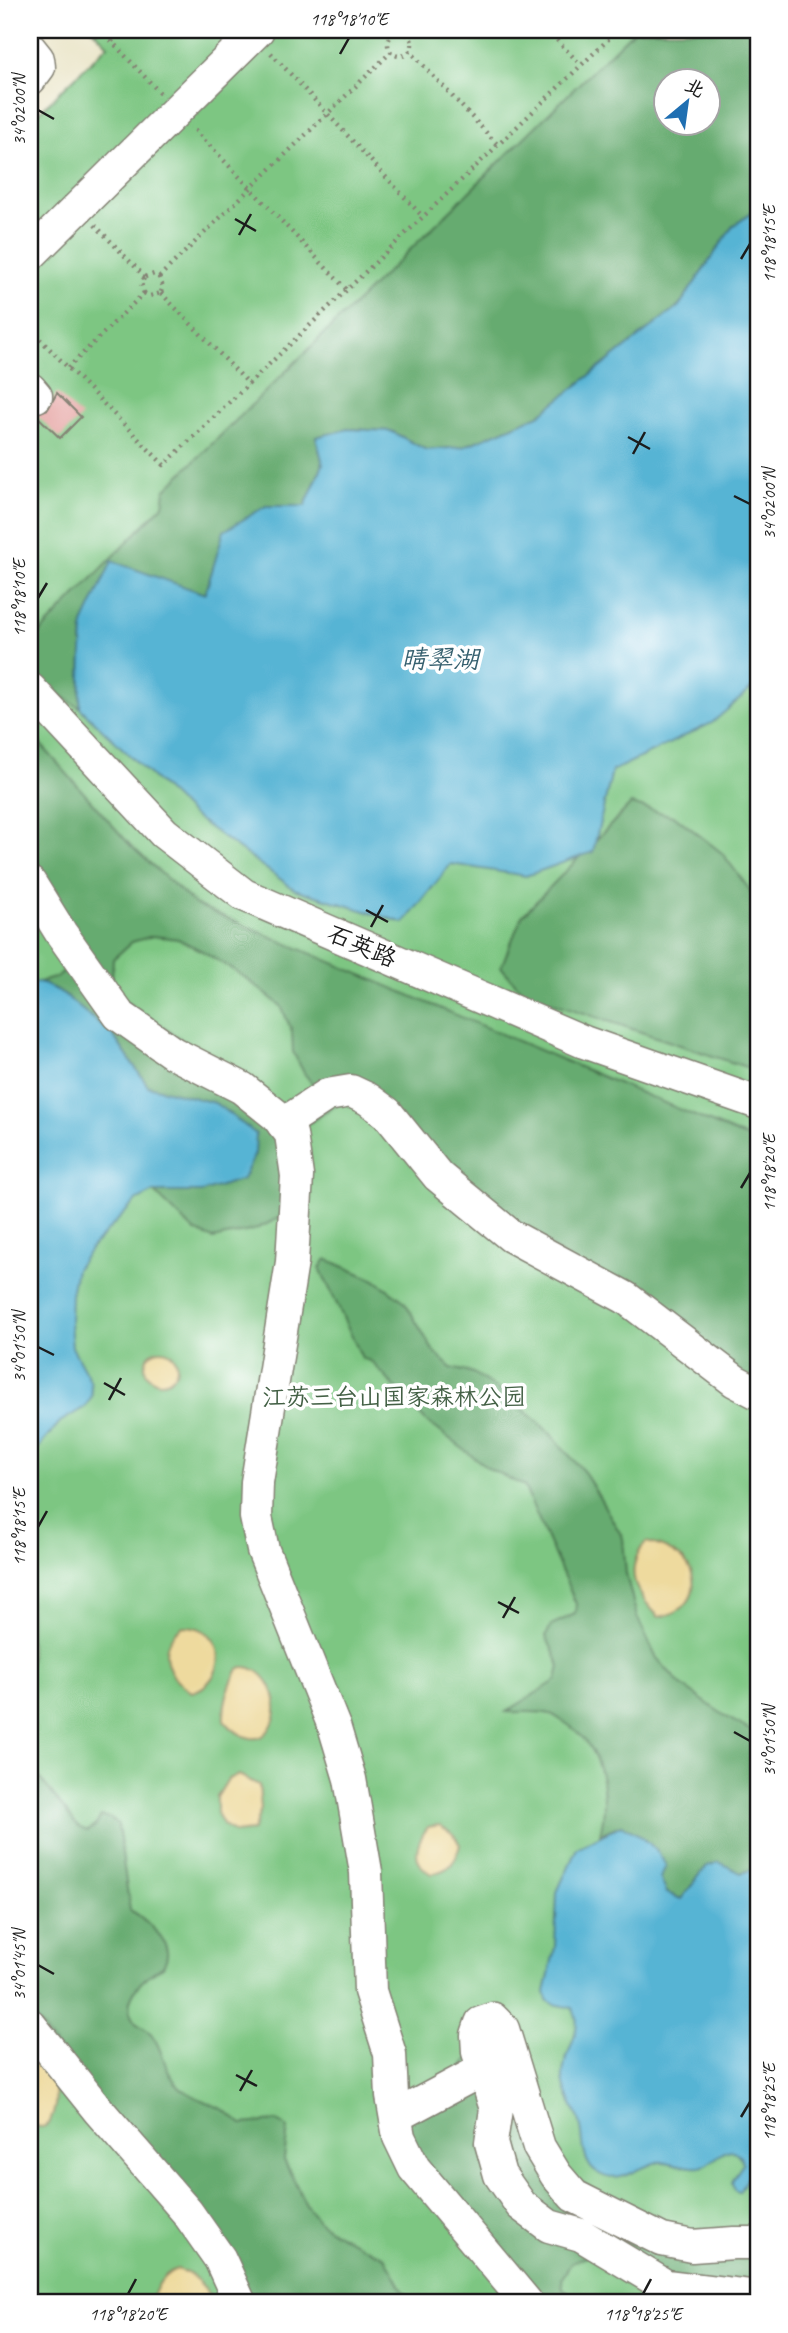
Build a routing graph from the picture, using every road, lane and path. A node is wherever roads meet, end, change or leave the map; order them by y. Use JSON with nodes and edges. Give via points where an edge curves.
{"nodes":[{"id":1,"x":101,"y":30,"type":"edge"},
{"id":2,"x":125,"y":30,"type":"edge"},
{"id":3,"x":387,"y":30,"type":"edge"},
{"id":4,"x":547,"y":30,"type":"edge"},
{"id":5,"x":618,"y":30,"type":"edge"},
{"id":6,"x":255,"y":32,"type":"edge"},
{"id":7,"x":392,"y":36,"type":"junction"},
{"id":8,"x":112,"y":41,"type":"junction"},
{"id":9,"x":30,"y":49,"type":"edge"},
{"id":10,"x":410,"y":50,"type":"junction"},
{"id":11,"x":391,"y":52,"type":"junction"},
{"id":12,"x":582,"y":65,"type":"junction"},
{"id":13,"x":30,"y":79,"type":"edge"},
{"id":14,"x":176,"y":110,"type":"junction"},
{"id":15,"x":327,"y":114,"type":"junction"},
{"id":16,"x":498,"y":145,"type":"junction"},
{"id":17,"x":250,"y":188,"type":"junction"},
{"id":18,"x":78,"y":207,"type":"junction"},
{"id":19,"x":424,"y":217,"type":"junction"},
{"id":20,"x":30,"y":255,"type":"edge"},
{"id":21,"x":145,"y":277,"type":"junction"},
{"id":22,"x":159,"y":277,"type":"junction"},
{"id":23,"x":347,"y":290,"type":"junction"},
{"id":24,"x":144,"y":293,"type":"junction"},
{"id":25,"x":161,"y":293,"type":"junction"},
{"id":26,"x":30,"y":329,"type":"edge"},
{"id":27,"x":68,"y":368,"type":"junction"},
{"id":28,"x":249,"y":384,"type":"junction"},
{"id":29,"x":30,"y":689,"type":"edge"},
{"id":30,"x":30,"y":883,"type":"edge"},
{"id":31,"x":758,"y":1103,"type":"edge"},
{"id":32,"x":283,"y":1124,"type":"junction"},
{"id":33,"x":758,"y":1393,"type":"edge"},
{"id":34,"x":30,"y":2025,"type":"edge"},
{"id":35,"x":484,"y":2069,"type":"junction"},
{"id":36,"x":396,"y":2116,"type":"junction"},
{"id":37,"x":758,"y":2243,"type":"edge"},
{"id":38,"x":758,"y":2297,"type":"edge"},
{"id":39,"x":240,"y":2303,"type":"edge"},
{"id":40,"x":527,"y":2303,"type":"edge"}],
"edges":[{"from":1,"to":8,"type":"path"},
{"from":2,"to":8,"type":"path"},
{"from":3,"to":7,"type":"path"},
{"from":4,"to":12,"type":"path"},
{"from":5,"to":12,"type":"path"},
{"from":6,"to":14,"type":"street"},
{"from":6,"to":15,"type":"path"},
{"from":7,"to":10,"type":"path","via":[[408,37]]},
{"from":7,"to":11,"type":"path","via":[[388,42]]},
{"from":8,"to":14,"type":"path"},
{"from":9,"to":13,"type":"street","via":[[39,66]]},
{"from":10,"to":11,"type":"path","via":[[400,56]]},
{"from":10,"to":16,"type":"path"},
{"from":11,"to":15,"type":"path"},
{"from":12,"to":16,"type":"path"},
{"from":14,"to":17,"type":"path"},
{"from":14,"to":18,"type":"street"},
{"from":15,"to":17,"type":"path"},
{"from":15,"to":19,"type":"path"},
{"from":16,"to":19,"type":"path"},
{"from":17,"to":22,"type":"path"},
{"from":17,"to":23,"type":"path"},
{"from":18,"to":20,"type":"street"},
{"from":18,"to":21,"type":"path"},
{"from":19,"to":23,"type":"path"},
{"from":21,"to":22,"type":"path"},
{"from":21,"to":24,"type":"path","via":[[141,283]]},
{"from":22,"to":25,"type":"path"},
{"from":23,"to":28,"type":"path"},
{"from":24,"to":25,"type":"path"},
{"from":24,"to":27,"type":"path"},
{"from":25,"to":28,"type":"path"},
{"from":26,"to":27,"type":"path"},
{"from":27,"to":28,"type":"path","via":[[164,465]]},
{"from":29,"to":31,"type":"street","name":"石英路","via":[[164,834],[244,895],[583,1042]]},
{"from":30,"to":32,"type":"street","via":[[119,1015],[173,1054],[242,1088]]},
{"from":32,"to":33,"type":"street","via":[[327,1095],[351,1091],[368,1099],[387,1113],[438,1176],[511,1236],[626,1298],[735,1381]]},
{"from":32,"to":36,"type":"street","via":[[291,1134],[297,1176],[292,1262],[257,1482],[256,1517],[263,1550],[335,1729],[350,1779],[366,1872],[370,1992],[390,2054]]},
{"from":34,"to":39,"type":"street","via":[[187,2212],[220,2259]]},
{"from":35,"to":36,"type":"street"},
{"from":35,"to":37,"type":"street","via":[[477,2035],[481,2023],[493,2019],[503,2029],[539,2147],[574,2196],[662,2240],[692,2246]]},
{"from":35,"to":38,"type":"street","via":[[496,2109],[491,2143],[500,2175],[521,2205],[549,2226],[581,2235],[666,2286]]},
{"from":36,"to":40,"type":"street","via":[[399,2137],[414,2168]]}]}
